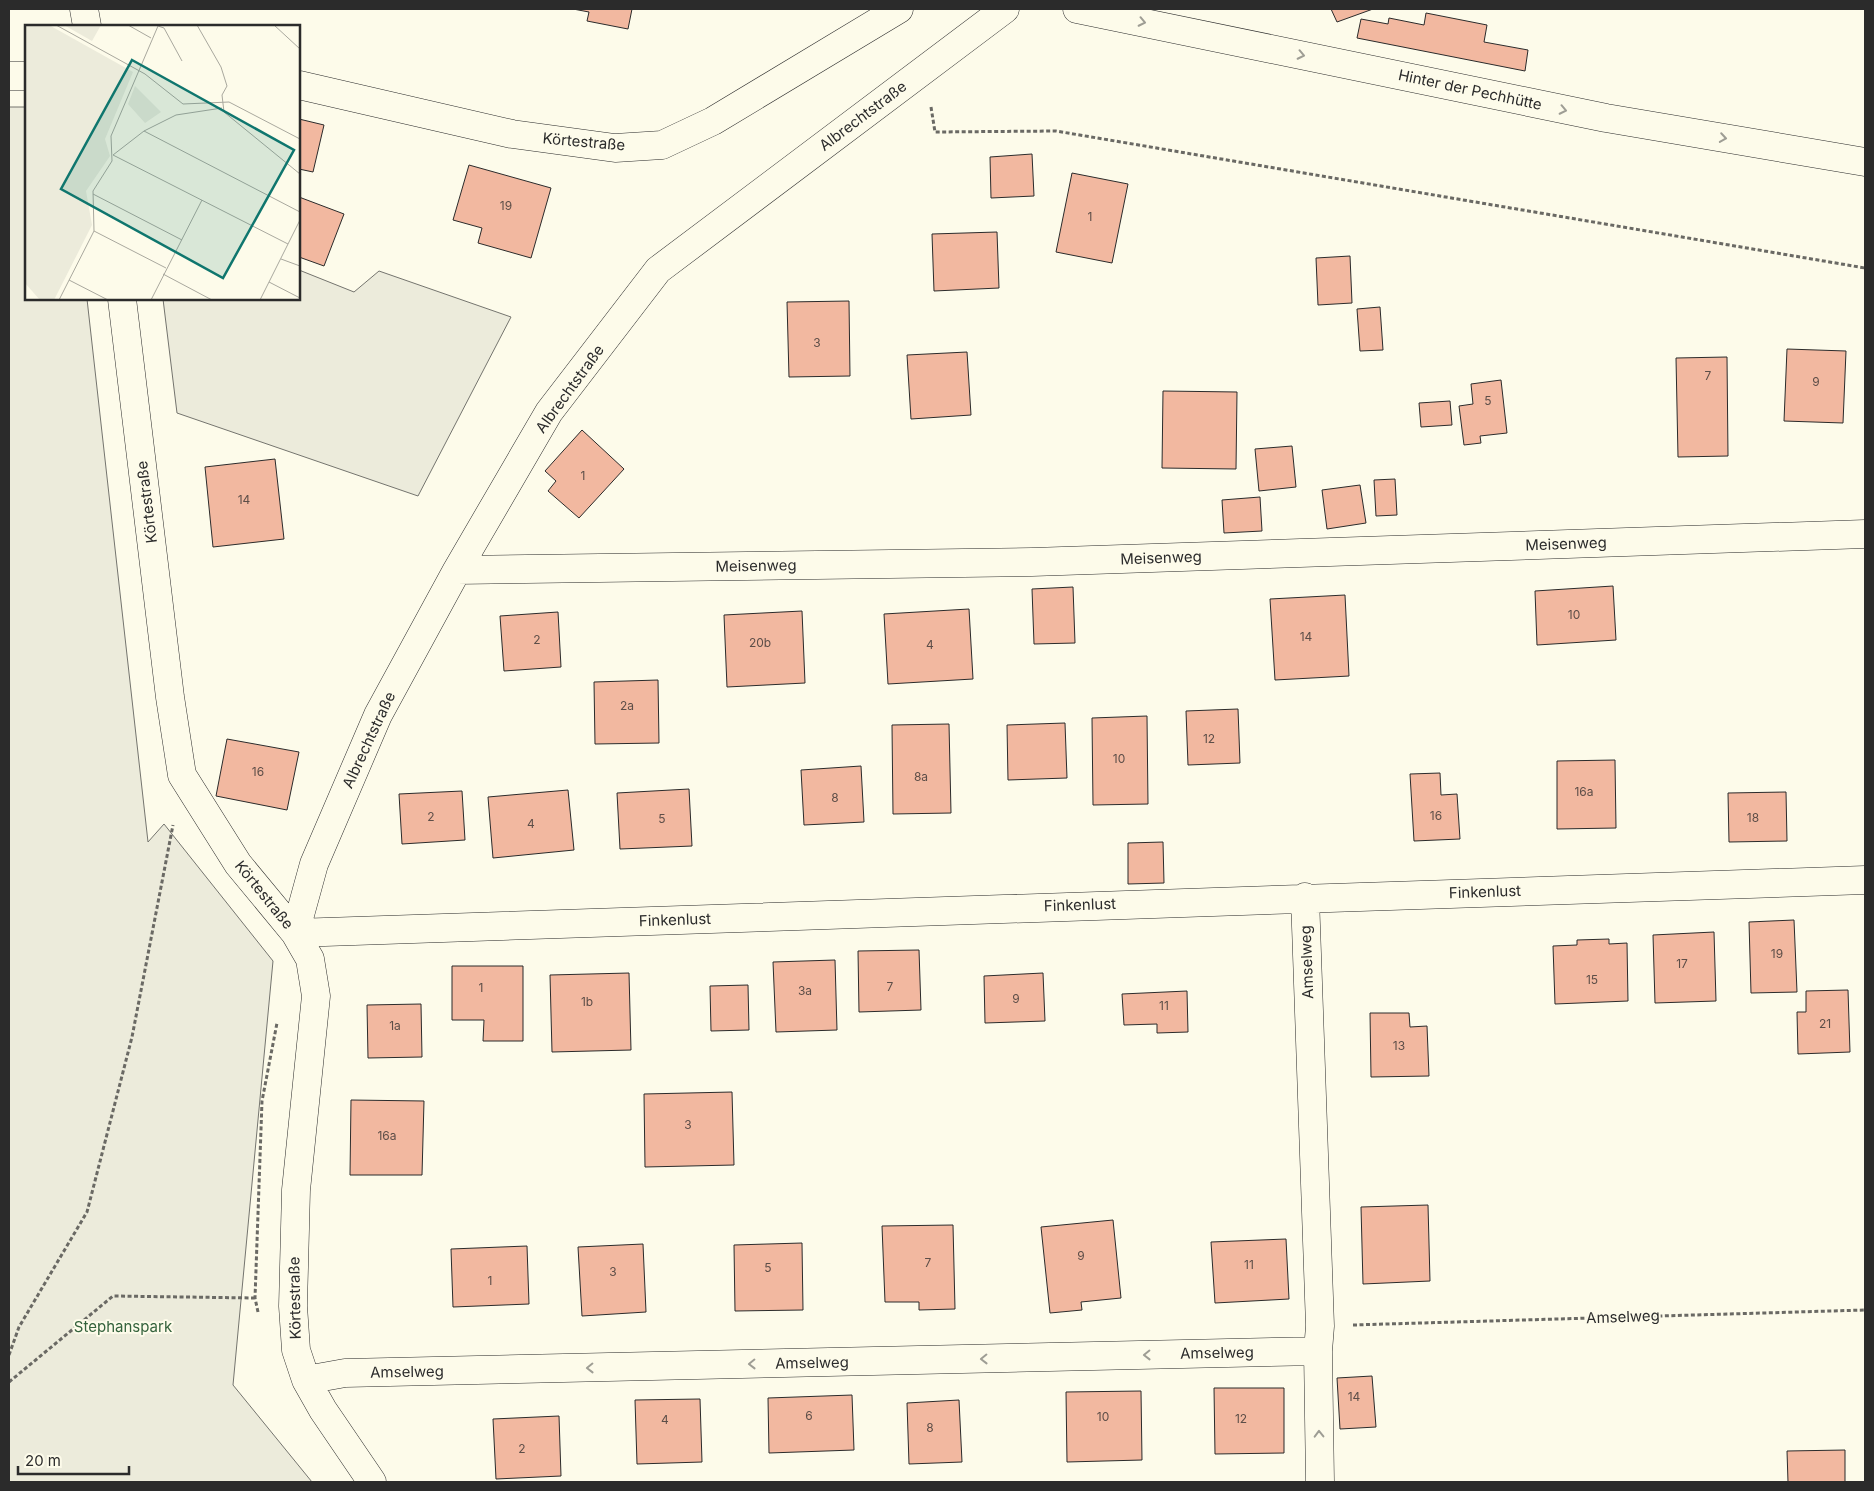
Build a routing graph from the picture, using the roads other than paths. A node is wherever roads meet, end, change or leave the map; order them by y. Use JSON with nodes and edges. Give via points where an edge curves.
{"nodes":[{"id":1,"x":84,"y":9,"type":"edge"},
{"id":2,"x":899,"y":9,"type":"edge"},
{"id":3,"x":1005,"y":9,"type":"edge"},
{"id":4,"x":1077,"y":9,"type":"edge"},
{"id":5,"x":87,"y":25,"type":"edge"},
{"id":6,"x":9,"y":76,"type":"edge"},
{"id":7,"x":25,"y":76,"type":"edge"},
{"id":8,"x":300,"y":85,"type":"edge"},
{"id":9,"x":1865,"y":162,"type":"edge"},
{"id":10,"x":122,"y":300,"type":"edge"},
{"id":11,"x":1865,"y":534,"type":"edge"},
{"id":12,"x":457,"y":570,"type":"junction"},
{"id":13,"x":1865,"y":880,"type":"edge"},
{"id":14,"x":1304,"y":897,"type":"junction"},
{"id":15,"x":295,"y":933,"type":"junction"},
{"id":16,"x":1319,"y":1339,"type":"junction"},
{"id":17,"x":306,"y":1380,"type":"junction"},
{"id":18,"x":372,"y":1482,"type":"edge"},
{"id":19,"x":1320,"y":1482,"type":"edge"}],
"edges":[{"from":1,"to":5,"type":"street"},
{"from":2,"to":8,"type":"street","name":"Körtestraße","via":[[713,121],[662,145],[615,148],[532,137]]},
{"from":3,"to":12,"type":"street","name":"Albrechtstraße","via":[[658,270],[549,412]]},
{"from":4,"to":9,"type":"street","name":"Hinter der Pechhütte","one_way":true,"via":[[1606,118]]},
{"from":6,"to":7,"type":"street"},
{"from":10,"to":15,"type":"street","name":"Körtestraße","via":[[182,775],[238,864]]},
{"from":11,"to":12,"type":"street","name":"Meisenweg","via":[[1032,562]]},
{"from":12,"to":15,"type":"street","name":"Albrechtstraße","via":[[378,715],[314,864]]},
{"from":13,"to":14,"type":"street","name":"Finkenlust"},
{"from":14,"to":15,"type":"street","name":"Finkenlust"},
{"from":14,"to":16,"type":"street","name":"Amselweg"},
{"from":15,"to":17,"type":"street","name":"Körtestraße","via":[[310,959],[316,996],[296,1190],[296,1350]]},
{"from":16,"to":17,"type":"street","name":"Amselweg","one_way":true,"via":[[345,1374]]},
{"from":19,"to":16,"type":"street","name":"Amselweg","one_way":true},
{"from":17,"to":18,"type":"street","name":"Körtestraße","via":[[322,1410]]}]}
